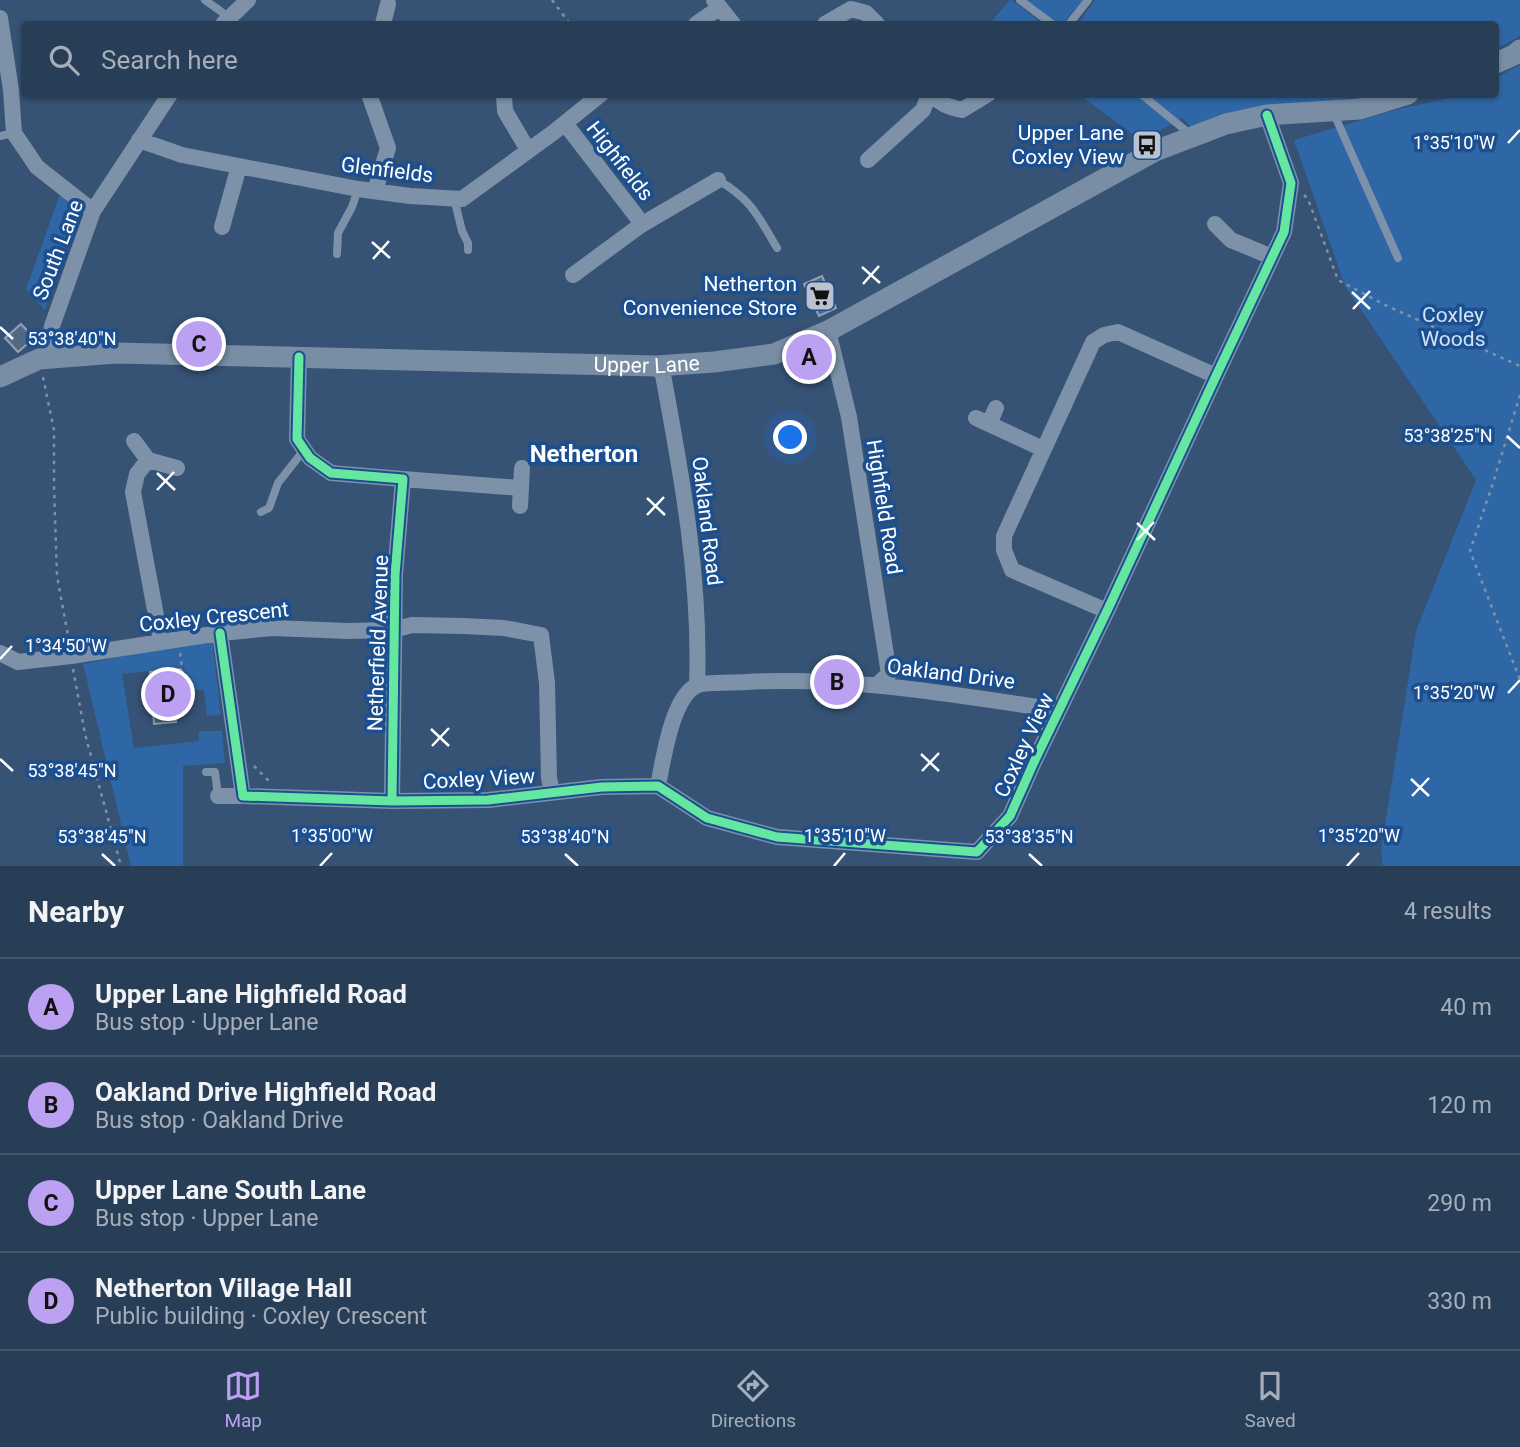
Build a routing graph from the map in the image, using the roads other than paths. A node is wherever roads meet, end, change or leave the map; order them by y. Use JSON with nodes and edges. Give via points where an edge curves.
{"nodes":[{"id":1,"x":205,"y":0,"type":"edge"},
{"id":2,"x":248,"y":0,"type":"edge"},
{"id":3,"x":1020,"y":0,"type":"edge"},
{"id":4,"x":1088,"y":0,"type":"edge"},
{"id":5,"x":388,"y":4,"type":"dead end"},
{"id":6,"x":716,"y":4,"type":"edge"},
{"id":7,"x":0,"y":18,"type":"edge"},
{"id":8,"x":226,"y":21,"type":"edge"},
{"id":9,"x":384,"y":21,"type":"edge"},
{"id":10,"x":698,"y":21,"type":"edge"},
{"id":11,"x":730,"y":21,"type":"edge"},
{"id":12,"x":830,"y":21,"type":"edge"},
{"id":13,"x":874,"y":21,"type":"edge"},
{"id":14,"x":1048,"y":21,"type":"edge"},
{"id":15,"x":1071,"y":21,"type":"edge"},
{"id":16,"x":1520,"y":51,"type":"edge"},
{"id":17,"x":1499,"y":62,"type":"edge"},
{"id":18,"x":167,"y":98,"type":"edge"},
{"id":19,"x":370,"y":98,"type":"edge"},
{"id":20,"x":504,"y":98,"type":"edge"},
{"id":21,"x":596,"y":98,"type":"edge"},
{"id":22,"x":929,"y":98,"type":"edge"},
{"id":23,"x":935,"y":98,"type":"edge"},
{"id":24,"x":982,"y":98,"type":"edge"},
{"id":25,"x":1146,"y":98,"type":"edge"},
{"id":26,"x":1395,"y":98,"type":"edge"},
{"id":27,"x":1332,"y":111,"type":"junction"},
{"id":28,"x":1267,"y":116,"type":"junction"},
{"id":29,"x":563,"y":125,"type":"junction"},
{"id":30,"x":7,"y":134,"type":"edge"},
{"id":31,"x":1192,"y":136,"type":"junction"},
{"id":32,"x":139,"y":140,"type":"junction"},
{"id":33,"x":528,"y":150,"type":"junction"},
{"id":34,"x":868,"y":160,"type":"dead end"},
{"id":35,"x":239,"y":166,"type":"junction"},
{"id":36,"x":718,"y":180,"type":"joint"},
{"id":37,"x":358,"y":189,"type":"junction"},
{"id":38,"x":375,"y":191,"type":"junction"},
{"id":39,"x":454,"y":198,"type":"junction"},
{"id":40,"x":93,"y":211,"type":"junction"},
{"id":41,"x":1214,"y":224,"type":"dead end"},
{"id":42,"x":641,"y":225,"type":"junction"},
{"id":43,"x":222,"y":227,"type":"dead end"},
{"id":44,"x":777,"y":248,"type":"dead end"},
{"id":45,"x":468,"y":250,"type":"dead end"},
{"id":46,"x":337,"y":254,"type":"dead end"},
{"id":47,"x":1272,"y":257,"type":"junction"},
{"id":48,"x":1398,"y":258,"type":"dead end"},
{"id":49,"x":573,"y":275,"type":"dead end"},
{"id":50,"x":828,"y":331,"type":"junction"},
{"id":51,"x":299,"y":357,"type":"junction"},
{"id":52,"x":43,"y":358,"type":"junction"},
{"id":53,"x":657,"y":366,"type":"junction"},
{"id":54,"x":1216,"y":376,"type":"junction"},
{"id":55,"x":0,"y":377,"type":"edge"},
{"id":56,"x":996,"y":408,"type":"dead end"},
{"id":57,"x":134,"y":441,"type":"dead end"},
{"id":58,"x":1043,"y":449,"type":"junction"},
{"id":59,"x":304,"y":450,"type":"junction"},
{"id":60,"x":148,"y":460,"type":"junction"},
{"id":61,"x":177,"y":468,"type":"dead end"},
{"id":62,"x":522,"y":468,"type":"dead end"},
{"id":63,"x":403,"y":479,"type":"junction"},
{"id":64,"x":521,"y":488,"type":"junction"},
{"id":65,"x":520,"y":506,"type":"dead end"},
{"id":66,"x":261,"y":512,"type":"dead end"},
{"id":67,"x":1107,"y":611,"type":"junction"},
{"id":68,"x":393,"y":630,"type":"junction"},
{"id":69,"x":220,"y":633,"type":"junction"},
{"id":70,"x":170,"y":640,"type":"junction"},
{"id":71,"x":0,"y":653,"type":"edge"},
{"id":72,"x":697,"y":685,"type":"junction"},
{"id":73,"x":877,"y":685,"type":"junction"},
{"id":74,"x":1058,"y":710,"type":"junction"},
{"id":75,"x":206,"y":772,"type":"dead end"},
{"id":76,"x":658,"y":786,"type":"junction"},
{"id":77,"x":552,"y":792,"type":"junction"},
{"id":78,"x":218,"y":796,"type":"joint"},
{"id":79,"x":243,"y":796,"type":"junction"},
{"id":80,"x":392,"y":801,"type":"junction"}],
"edges":[{"from":1,"to":8,"type":"lane"},
{"from":2,"to":8,"type":"street"},
{"from":3,"to":14,"type":"lane"},
{"from":4,"to":15,"type":"lane"},
{"from":5,"to":9,"type":"street"},
{"from":6,"to":10,"type":"street"},
{"from":6,"to":11,"type":"street"},
{"from":7,"to":30,"type":"street","via":[[11,90]]},
{"from":12,"to":13,"type":"street","via":[[851,9]]},
{"from":16,"to":17,"type":"main road"},
{"from":18,"to":32,"type":"street","name":"South Lane"},
{"from":19,"to":38,"type":"street","via":[[388,148]]},
{"from":20,"to":33,"type":"street","via":[[505,111]]},
{"from":21,"to":29,"type":"street","name":"Glenfields"},
{"from":22,"to":34,"type":"street","via":[[923,110]]},
{"from":23,"to":24,"type":"street","via":[[944,106],[962,110]]},
{"from":25,"to":31,"type":"lane"},
{"from":26,"to":27,"type":"main road","name":"Upper Lane","via":[[1360,109]]},
{"from":27,"to":28,"type":"main road","name":"Upper Lane"},
{"from":27,"to":48,"type":"lane"},
{"from":28,"to":31,"type":"main road","name":"Upper Lane"},
{"from":28,"to":47,"type":"street","name":"Coxley View","via":[[1292,183],[1284,232]]},
{"from":29,"to":33,"type":"street","name":"Glenfields"},
{"from":29,"to":42,"type":"street","name":"Highfields"},
{"from":30,"to":40,"type":"street","via":[[37,167]]},
{"from":31,"to":50,"type":"main road","name":"Upper Lane","via":[[1155,150]]},
{"from":32,"to":35,"type":"street","name":"Glenfields","via":[[182,155]]},
{"from":32,"to":40,"type":"street","name":"South Lane"},
{"from":33,"to":39,"type":"street","name":"Glenfields","via":[[462,199]]},
{"from":35,"to":37,"type":"street","name":"Glenfields"},
{"from":35,"to":43,"type":"street"},
{"from":36,"to":42,"type":"street","name":"Highfields"},
{"from":36,"to":44,"type":"lane","via":[[752,206]]},
{"from":37,"to":38,"type":"street","name":"Glenfields"},
{"from":37,"to":46,"type":"lane","via":[[338,233]]},
{"from":38,"to":39,"type":"street","name":"Glenfields"},
{"from":39,"to":45,"type":"lane"},
{"from":40,"to":52,"type":"street","name":"South Lane"},
{"from":41,"to":47,"type":"street","via":[[1231,240]]},
{"from":42,"to":49,"type":"street","name":"Highfields"},
{"from":47,"to":54,"type":"street","name":"Coxley View"},
{"from":50,"to":53,"type":"main road","name":"Upper Lane","via":[[774,354]]},
{"from":50,"to":73,"type":"street","name":"Highfield Road","via":[[849,417],[889,674]]},
{"from":51,"to":52,"type":"main road","name":"Upper Lane","via":[[116,353]]},
{"from":51,"to":53,"type":"main road","name":"Upper Lane"},
{"from":51,"to":59,"type":"street","via":[[297,439]]},
{"from":52,"to":55,"type":"main road"},
{"from":53,"to":72,"type":"street","name":"Oakland Road","via":[[663,375],[685,495],[696,601]]},
{"from":54,"to":58,"type":"street","via":[[1118,332],[1104,335],[1093,342]]},
{"from":54,"to":67,"type":"street","name":"Coxley View"},
{"from":56,"to":58,"type":"street","via":[[982,421]]},
{"from":57,"to":60,"type":"street"},
{"from":58,"to":67,"type":"street","via":[[1004,536],[1004,550],[1012,570]]},
{"from":59,"to":63,"type":"street","via":[[331,473]]},
{"from":59,"to":66,"type":"lane","via":[[278,483],[269,508]]},
{"from":60,"to":61,"type":"street"},
{"from":60,"to":70,"type":"street","via":[[133,492]]},
{"from":62,"to":64,"type":"street"},
{"from":63,"to":64,"type":"street"},
{"from":63,"to":68,"type":"street","name":"Netherfield Avenue"},
{"from":64,"to":65,"type":"street"},
{"from":67,"to":74,"type":"street","name":"Coxley View"},
{"from":68,"to":69,"type":"street","name":"Coxley Crescent","via":[[273,628]]},
{"from":68,"to":77,"type":"street","name":"Coxley Crescent","via":[[412,625],[463,626],[541,635]]},
{"from":68,"to":80,"type":"street","name":"Netherfield Avenue"},
{"from":69,"to":70,"type":"street","name":"Coxley Crescent"},
{"from":69,"to":79,"type":"street"},
{"from":70,"to":71,"type":"street","name":"Coxley Crescent","via":[[18,662]]},
{"from":72,"to":73,"type":"street","name":"Oakland Drive","via":[[787,680]]},
{"from":72,"to":76,"type":"street","via":[[680,700]]},
{"from":73,"to":74,"type":"street","name":"Oakland Drive"},
{"from":74,"to":76,"type":"street","name":"Coxley View","via":[[1010,816],[977,852],[777,837],[707,818]]},
{"from":75,"to":78,"type":"lane","via":[[215,772]]},
{"from":76,"to":77,"type":"street","name":"Coxley View"},
{"from":77,"to":80,"type":"street","name":"Coxley View","via":[[488,800]]},
{"from":78,"to":79,"type":"street","name":"Coxley View"},
{"from":79,"to":80,"type":"street","name":"Coxley View"}]}
